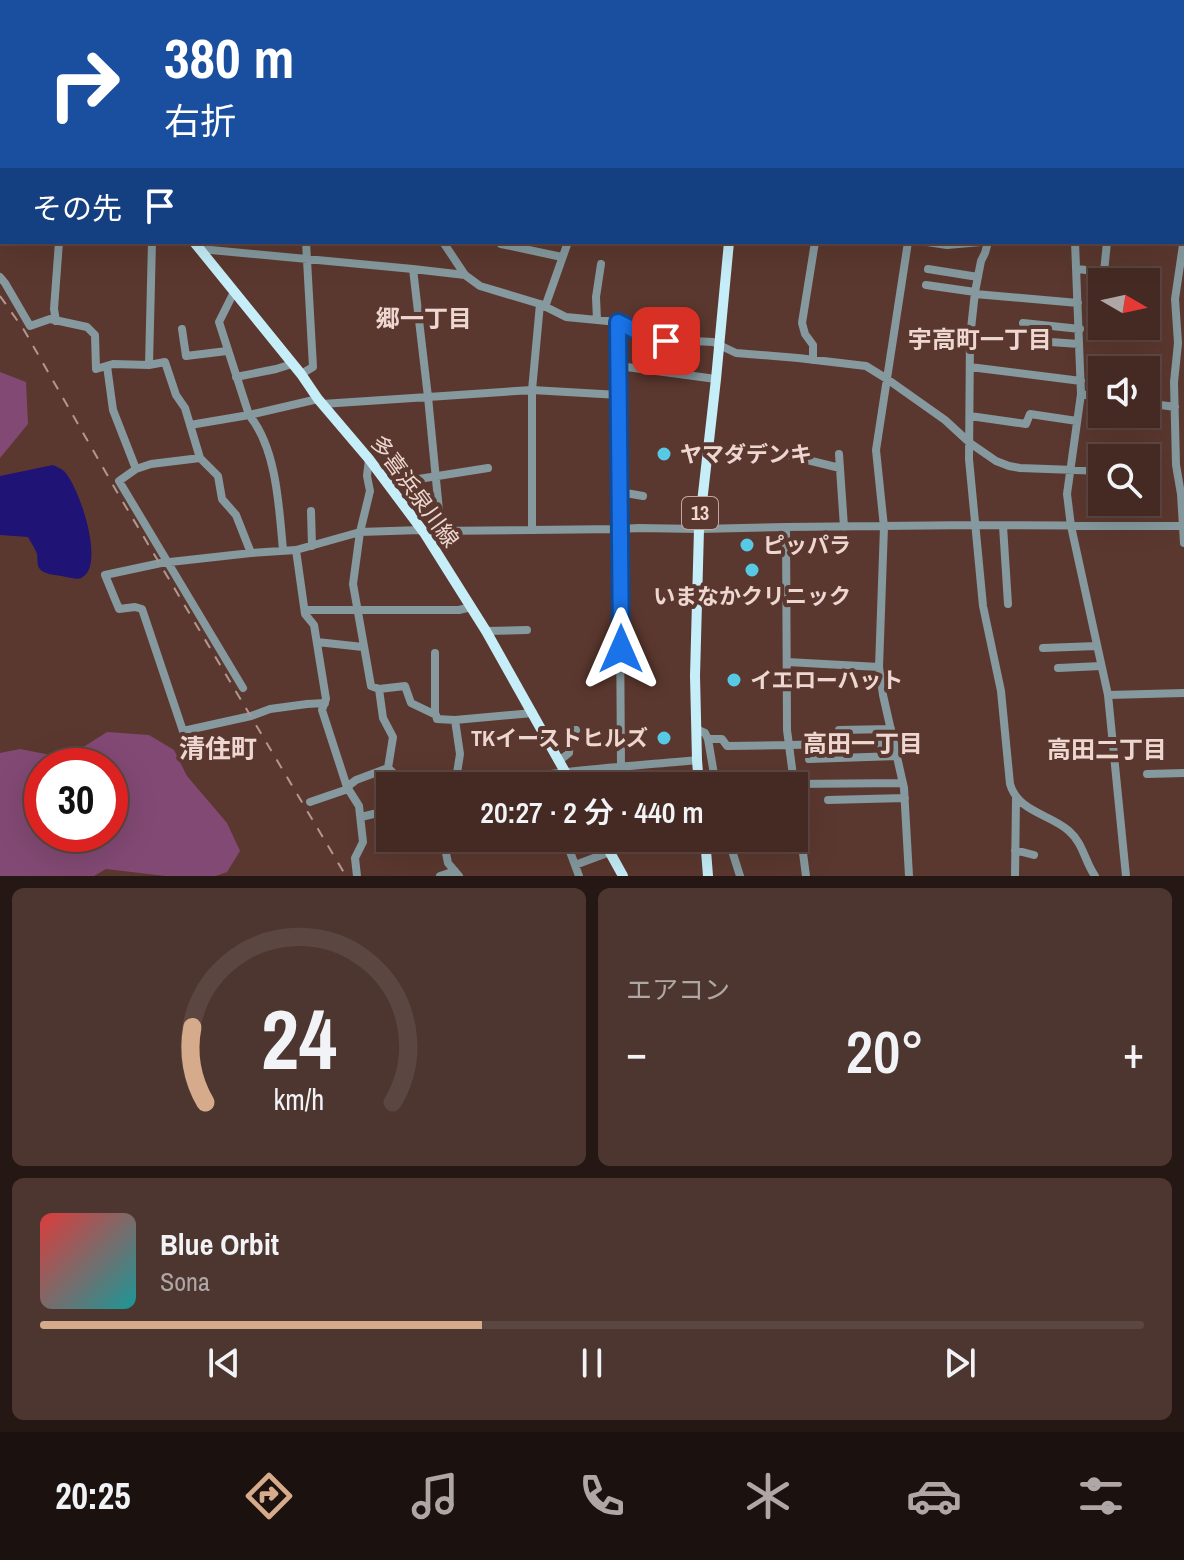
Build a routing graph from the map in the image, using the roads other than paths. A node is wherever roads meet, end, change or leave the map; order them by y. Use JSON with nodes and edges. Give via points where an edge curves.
{"nodes":[{"id":1,"x":59,"y":244,"type":"edge"},
{"id":2,"x":152,"y":244,"type":"edge"},
{"id":3,"x":306,"y":244,"type":"edge"},
{"id":4,"x":444,"y":244,"type":"edge"},
{"id":5,"x":501,"y":244,"type":"dead end"},
{"id":6,"x":567,"y":244,"type":"edge"},
{"id":7,"x":729,"y":244,"type":"edge"},
{"id":8,"x":815,"y":244,"type":"edge"},
{"id":9,"x":908,"y":244,"type":"edge"},
{"id":10,"x":987,"y":244,"type":"edge"},
{"id":11,"x":1075,"y":244,"type":"edge"},
{"id":12,"x":1107,"y":244,"type":"edge"},
{"id":13,"x":1183,"y":244,"type":"edge"},
{"id":14,"x":197,"y":245,"type":"edge"},
{"id":15,"x":240,"y":247,"type":"edge"},
{"id":16,"x":562,"y":257,"type":"junction"},
{"id":17,"x":306,"y":259,"type":"junction"},
{"id":18,"x":601,"y":264,"type":"dead end"},
{"id":19,"x":413,"y":269,"type":"junction"},
{"id":20,"x":928,"y":269,"type":"dead end"},
{"id":21,"x":1077,"y":269,"type":"junction"},
{"id":22,"x":465,"y":275,"type":"junction"},
{"id":23,"x":0,"y":277,"type":"edge"},
{"id":24,"x":978,"y":277,"type":"junction"},
{"id":25,"x":926,"y":285,"type":"dead end"},
{"id":26,"x":234,"y":292,"type":"junction"},
{"id":27,"x":975,"y":293,"type":"junction"},
{"id":28,"x":1078,"y":303,"type":"junction"},
{"id":29,"x":542,"y":305,"type":"junction"},
{"id":30,"x":597,"y":320,"type":"junction"},
{"id":31,"x":56,"y":321,"type":"junction"},
{"id":32,"x":618,"y":322,"type":"junction"},
{"id":33,"x":1023,"y":323,"type":"dead end"},
{"id":34,"x":182,"y":329,"type":"dead end"},
{"id":35,"x":1080,"y":329,"type":"junction"},
{"id":36,"x":1050,"y":342,"type":"dead end"},
{"id":37,"x":719,"y":344,"type":"junction"},
{"id":38,"x":1079,"y":344,"type":"junction"},
{"id":39,"x":1181,"y":346,"type":"edge"},
{"id":40,"x":227,"y":351,"type":"junction"},
{"id":41,"x":813,"y":360,"type":"junction"},
{"id":42,"x":292,"y":364,"type":"junction"},
{"id":43,"x":149,"y":365,"type":"junction"},
{"id":44,"x":107,"y":366,"type":"junction"},
{"id":45,"x":619,"y":366,"type":"junction"},
{"id":46,"x":970,"y":367,"type":"junction"},
{"id":47,"x":301,"y":374,"type":"junction"},
{"id":48,"x":236,"y":377,"type":"junction"},
{"id":49,"x":716,"y":379,"type":"junction"},
{"id":50,"x":887,"y":379,"type":"junction"},
{"id":51,"x":1081,"y":381,"type":"junction"},
{"id":52,"x":532,"y":390,"type":"junction"},
{"id":53,"x":1081,"y":394,"type":"junction"},
{"id":54,"x":619,"y":395,"type":"junction"},
{"id":55,"x":1088,"y":395,"type":"edge"},
{"id":56,"x":428,"y":397,"type":"junction"},
{"id":57,"x":320,"y":402,"type":"junction"},
{"id":58,"x":1160,"y":405,"type":"edge"},
{"id":59,"x":1175,"y":407,"type":"junction"},
{"id":60,"x":249,"y":415,"type":"junction"},
{"id":61,"x":970,"y":416,"type":"junction"},
{"id":62,"x":1077,"y":421,"type":"junction"},
{"id":63,"x":190,"y":425,"type":"junction"},
{"id":64,"x":970,"y":443,"type":"junction"},
{"id":65,"x":839,"y":454,"type":"dead end"},
{"id":66,"x":791,"y":456,"type":"dead end"},
{"id":67,"x":200,"y":458,"type":"junction"},
{"id":68,"x":369,"y":459,"type":"junction"},
{"id":69,"x":488,"y":468,"type":"dead end"},
{"id":70,"x":840,"y":468,"type":"junction"},
{"id":71,"x":136,"y":469,"type":"junction"},
{"id":72,"x":1070,"y":471,"type":"junction"},
{"id":73,"x":1088,"y":471,"type":"edge"},
{"id":74,"x":435,"y":477,"type":"junction"},
{"id":75,"x":387,"y":484,"type":"junction"},
{"id":76,"x":620,"y":492,"type":"junction"},
{"id":77,"x":643,"y":496,"type":"dead end"},
{"id":78,"x":311,"y":511,"type":"dead end"},
{"id":79,"x":976,"y":525,"type":"junction"},
{"id":80,"x":1003,"y":526,"type":"junction"},
{"id":81,"x":1071,"y":526,"type":"junction"},
{"id":82,"x":1183,"y":526,"type":"edge"},
{"id":83,"x":786,"y":527,"type":"junction"},
{"id":84,"x":844,"y":527,"type":"junction"},
{"id":85,"x":884,"y":527,"type":"junction"},
{"id":86,"x":620,"y":529,"type":"junction"},
{"id":87,"x":699,"y":529,"type":"junction"},
{"id":88,"x":532,"y":530,"type":"junction"},
{"id":89,"x":441,"y":531,"type":"junction"},
{"id":90,"x":360,"y":532,"type":"junction"},
{"id":91,"x":423,"y":532,"type":"junction"},
{"id":92,"x":1184,"y":543,"type":"edge"},
{"id":93,"x":312,"y":546,"type":"junction"},
{"id":94,"x":283,"y":550,"type":"junction"},
{"id":95,"x":296,"y":550,"type":"junction"},
{"id":96,"x":251,"y":553,"type":"junction"},
{"id":97,"x":169,"y":563,"type":"junction"},
{"id":98,"x":1008,"y":604,"type":"dead end"},
{"id":99,"x":471,"y":607,"type":"junction"},
{"id":100,"x":358,"y":609,"type":"junction"},
{"id":101,"x":305,"y":610,"type":"junction"},
{"id":102,"x":527,"y":630,"type":"dead end"},
{"id":103,"x":486,"y":631,"type":"junction"},
{"id":104,"x":317,"y":642,"type":"junction"},
{"id":105,"x":1097,"y":646,"type":"junction"},
{"id":106,"x":363,"y":647,"type":"junction"},
{"id":107,"x":1043,"y":648,"type":"dead end"},
{"id":108,"x":435,"y":653,"type":"dead end"},
{"id":109,"x":787,"y":662,"type":"junction"},
{"id":110,"x":1101,"y":666,"type":"junction"},
{"id":111,"x":879,"y":667,"type":"junction"},
{"id":112,"x":1058,"y":668,"type":"dead end"},
{"id":113,"x":243,"y":688,"type":"dead end"},
{"id":114,"x":379,"y":689,"type":"junction"},
{"id":115,"x":1184,"y":693,"type":"edge"},
{"id":116,"x":1108,"y":695,"type":"junction"},
{"id":117,"x":325,"y":703,"type":"junction"},
{"id":118,"x":533,"y":713,"type":"junction"},
{"id":119,"x":435,"y":714,"type":"junction"},
{"id":120,"x":455,"y":720,"type":"junction"},
{"id":121,"x":696,"y":729,"type":"junction"},
{"id":122,"x":891,"y":729,"type":"junction"},
{"id":123,"x":576,"y":730,"type":"dead end"},
{"id":124,"x":839,"y":730,"type":"dead end"},
{"id":125,"x":708,"y":739,"type":"junction"},
{"id":126,"x":894,"y":743,"type":"junction"},
{"id":127,"x":789,"y":745,"type":"junction"},
{"id":128,"x":897,"y":756,"type":"junction"},
{"id":129,"x":809,"y":759,"type":"dead end"},
{"id":130,"x":697,"y":760,"type":"junction"},
{"id":131,"x":559,"y":761,"type":"junction"},
{"id":132,"x":388,"y":768,"type":"junction"},
{"id":133,"x":621,"y":768,"type":"junction"},
{"id":134,"x":392,"y":772,"type":"edge"},
{"id":135,"x":457,"y":772,"type":"edge"},
{"id":136,"x":564,"y":772,"type":"edge"},
{"id":137,"x":576,"y":772,"type":"edge"},
{"id":138,"x":698,"y":772,"type":"edge"},
{"id":139,"x":714,"y":772,"type":"edge"},
{"id":140,"x":792,"y":772,"type":"edge"},
{"id":141,"x":1184,"y":773,"type":"edge"},
{"id":142,"x":1147,"y":774,"type":"dead end"},
{"id":143,"x":903,"y":783,"type":"junction"},
{"id":144,"x":808,"y":784,"type":"edge"},
{"id":145,"x":348,"y":788,"type":"junction"},
{"id":146,"x":905,"y":798,"type":"junction"},
{"id":147,"x":1016,"y":799,"type":"junction"},
{"id":148,"x":828,"y":800,"type":"dead end"},
{"id":149,"x":310,"y":802,"type":"dead end"},
{"id":150,"x":376,"y":813,"type":"edge"},
{"id":151,"x":361,"y":817,"type":"junction"},
{"id":152,"x":1015,"y":850,"type":"junction"},
{"id":153,"x":446,"y":852,"type":"edge"},
{"id":154,"x":570,"y":852,"type":"edge"},
{"id":155,"x":610,"y":852,"type":"joint"},
{"id":156,"x":706,"y":852,"type":"edge"},
{"id":157,"x":732,"y":852,"type":"edge"},
{"id":158,"x":802,"y":852,"type":"edge"},
{"id":159,"x":1034,"y":855,"type":"dead end"},
{"id":160,"x":575,"y":865,"type":"junction"},
{"id":161,"x":457,"y":874,"type":"edge"},
{"id":162,"x":357,"y":876,"type":"edge"},
{"id":163,"x":440,"y":876,"type":"edge"},
{"id":164,"x":579,"y":876,"type":"edge"},
{"id":165,"x":623,"y":876,"type":"edge"},
{"id":166,"x":708,"y":876,"type":"edge"},
{"id":167,"x":740,"y":876,"type":"edge"},
{"id":168,"x":806,"y":876,"type":"edge"},
{"id":169,"x":909,"y":876,"type":"edge"},
{"id":170,"x":1015,"y":876,"type":"edge"},
{"id":171,"x":1095,"y":876,"type":"edge"},
{"id":172,"x":1126,"y":876,"type":"edge"}],
"edges":[{"from":1,"to":31,"type":"street"},
{"from":2,"to":43,"type":"street"},
{"from":3,"to":17,"type":"street"},
{"from":4,"to":22,"type":"street"},
{"from":5,"to":16,"type":"street"},
{"from":6,"to":16,"type":"street"},
{"from":7,"to":37,"type":"main road","number":"13"},
{"from":8,"to":41,"type":"street","via":[[802,323],[813,345]]},
{"from":9,"to":50,"type":"street"},
{"from":10,"to":24,"type":"street"},
{"from":11,"to":21,"type":"street"},
{"from":12,"to":21,"type":"street","via":[[1104,272]]},
{"from":13,"to":39,"type":"street","via":[[1175,299]]},
{"from":14,"to":15,"type":"street"},
{"from":14,"to":26,"type":"main road","name":"多喜浜泉川線"},
{"from":15,"to":17,"type":"street"},
{"from":16,"to":29,"type":"street"},
{"from":17,"to":19,"type":"street"},
{"from":17,"to":47,"type":"street","via":[[313,367]]},
{"from":18,"to":30,"type":"street"},
{"from":19,"to":22,"type":"street"},
{"from":19,"to":56,"type":"street"},
{"from":20,"to":24,"type":"street"},
{"from":21,"to":28,"type":"street"},
{"from":22,"to":29,"type":"street","via":[[480,286]]},
{"from":23,"to":31,"type":"street","via":[[30,326]]},
{"from":24,"to":27,"type":"street"},
{"from":25,"to":27,"type":"street"},
{"from":26,"to":40,"type":"street","via":[[219,322]]},
{"from":26,"to":42,"type":"main road","name":"多喜浜泉川線"},
{"from":27,"to":28,"type":"street"},
{"from":27,"to":46,"type":"street"},
{"from":28,"to":35,"type":"street"},
{"from":29,"to":30,"type":"street","via":[[566,317]]},
{"from":29,"to":52,"type":"street"},
{"from":30,"to":32,"type":"street"},
{"from":31,"to":44,"type":"street","via":[[87,327],[95,335],[96,369]]},
{"from":32,"to":37,"type":"street","via":[[652,339]]},
{"from":32,"to":45,"type":"street"},
{"from":33,"to":35,"type":"street"},
{"from":34,"to":40,"type":"street","via":[[186,356]]},
{"from":35,"to":38,"type":"street"},
{"from":36,"to":38,"type":"street"},
{"from":37,"to":41,"type":"street","via":[[736,353]]},
{"from":37,"to":49,"type":"main road","number":"13"},
{"from":38,"to":51,"type":"street"},
{"from":39,"to":59,"type":"street"},
{"from":40,"to":48,"type":"street"},
{"from":41,"to":50,"type":"street","via":[[866,366]]},
{"from":42,"to":47,"type":"main road","name":"多喜浜泉川線"},
{"from":42,"to":48,"type":"street"},
{"from":43,"to":44,"type":"street"},
{"from":43,"to":63,"type":"street","via":[[165,362]]},
{"from":44,"to":71,"type":"street","via":[[113,410]]},
{"from":45,"to":49,"type":"street"},
{"from":45,"to":54,"type":"street"},
{"from":46,"to":51,"type":"street"},
{"from":46,"to":61,"type":"street"},
{"from":47,"to":57,"type":"main road","name":"多喜浜泉川線"},
{"from":48,"to":60,"type":"street"},
{"from":49,"to":87,"type":"main road","number":"13"},
{"from":50,"to":64,"type":"street"},
{"from":50,"to":85,"type":"street","via":[[876,450]]},
{"from":51,"to":53,"type":"street"},
{"from":52,"to":54,"type":"street"},
{"from":52,"to":56,"type":"street"},
{"from":52,"to":88,"type":"street"},
{"from":53,"to":55,"type":"street"},
{"from":53,"to":62,"type":"street"},
{"from":54,"to":76,"type":"street"},
{"from":56,"to":57,"type":"street"},
{"from":56,"to":74,"type":"street"},
{"from":57,"to":60,"type":"street"},
{"from":57,"to":68,"type":"main road","name":"多喜浜泉川線"},
{"from":58,"to":59,"type":"street"},
{"from":59,"to":82,"type":"street"},
{"from":60,"to":63,"type":"street"},
{"from":60,"to":94,"type":"street","via":[[258,426],[278,490]]},
{"from":61,"to":62,"type":"street","via":[[1026,424],[1030,414]]},
{"from":61,"to":64,"type":"street"},
{"from":62,"to":72,"type":"street"},
{"from":63,"to":67,"type":"street"},
{"from":64,"to":72,"type":"street","via":[[1009,466]]},
{"from":64,"to":79,"type":"street"},
{"from":65,"to":70,"type":"street"},
{"from":66,"to":70,"type":"street"},
{"from":67,"to":71,"type":"street"},
{"from":67,"to":96,"type":"street","via":[[218,476],[222,499],[236,515]]},
{"from":68,"to":75,"type":"main road","name":"多喜浜泉川線"},
{"from":68,"to":90,"type":"street","via":[[370,491]]},
{"from":69,"to":74,"type":"street"},
{"from":70,"to":84,"type":"street"},
{"from":71,"to":97,"type":"street","via":[[119,481]]},
{"from":72,"to":73,"type":"street"},
{"from":72,"to":81,"type":"street"},
{"from":74,"to":75,"type":"street"},
{"from":74,"to":89,"type":"street"},
{"from":75,"to":91,"type":"main road","name":"多喜浜泉川線"},
{"from":76,"to":77,"type":"street"},
{"from":76,"to":86,"type":"street"},
{"from":78,"to":93,"type":"street"},
{"from":79,"to":80,"type":"street"},
{"from":79,"to":85,"type":"street"},
{"from":79,"to":147,"type":"street","via":[[983,606]]},
{"from":80,"to":81,"type":"street"},
{"from":80,"to":98,"type":"street"},
{"from":81,"to":82,"type":"street"},
{"from":81,"to":105,"type":"street"},
{"from":82,"to":92,"type":"street"},
{"from":83,"to":84,"type":"street"},
{"from":83,"to":87,"type":"street"},
{"from":83,"to":109,"type":"street"},
{"from":84,"to":85,"type":"street"},
{"from":85,"to":111,"type":"street"},
{"from":86,"to":87,"type":"street"},
{"from":86,"to":88,"type":"street"},
{"from":86,"to":133,"type":"street"},
{"from":87,"to":121,"type":"main road","number":"13"},
{"from":88,"to":89,"type":"street"},
{"from":89,"to":91,"type":"street"},
{"from":90,"to":91,"type":"street"},
{"from":90,"to":93,"type":"street"},
{"from":90,"to":100,"type":"street","via":[[353,584]]},
{"from":91,"to":99,"type":"main road","name":"多喜浜泉川線"},
{"from":93,"to":95,"type":"street"},
{"from":94,"to":95,"type":"street"},
{"from":94,"to":96,"type":"street"},
{"from":95,"to":101,"type":"street"},
{"from":96,"to":97,"type":"street"},
{"from":97,"to":113,"type":"street"},
{"from":97,"to":117,"type":"street","via":[[105,575],[119,609],[142,609],[183,731],[270,709]]},
{"from":99,"to":100,"type":"street"},
{"from":99,"to":103,"type":"main road","name":"多喜浜泉川線"},
{"from":100,"to":101,"type":"street"},
{"from":100,"to":106,"type":"street"},
{"from":101,"to":104,"type":"street"},
{"from":102,"to":103,"type":"street"},
{"from":103,"to":118,"type":"main road","name":"多喜浜泉川線"},
{"from":104,"to":106,"type":"street"},
{"from":104,"to":117,"type":"street"},
{"from":105,"to":107,"type":"street"},
{"from":105,"to":110,"type":"street"},
{"from":106,"to":114,"type":"street","via":[[371,686]]},
{"from":108,"to":119,"type":"street"},
{"from":109,"to":111,"type":"street"},
{"from":109,"to":127,"type":"street"},
{"from":110,"to":112,"type":"street"},
{"from":110,"to":116,"type":"street"},
{"from":111,"to":122,"type":"street"},
{"from":114,"to":119,"type":"street","via":[[405,686],[411,703]]},
{"from":114,"to":132,"type":"street","via":[[383,718],[393,737]]},
{"from":115,"to":116,"type":"street"},
{"from":116,"to":172,"type":"street"},
{"from":117,"to":145,"type":"street","via":[[322,710]]},
{"from":118,"to":120,"type":"street"},
{"from":118,"to":131,"type":"main road","name":"多喜浜泉川線"},
{"from":119,"to":120,"type":"street","via":[[437,719]]},
{"from":120,"to":135,"type":"street"},
{"from":121,"to":125,"type":"street"},
{"from":121,"to":130,"type":"main road","number":"13"},
{"from":122,"to":124,"type":"street"},
{"from":122,"to":126,"type":"street"},
{"from":123,"to":131,"type":"street","via":[[570,731],[569,753]]},
{"from":125,"to":127,"type":"street","via":[[722,739],[727,746]]},
{"from":125,"to":139,"type":"street"},
{"from":126,"to":127,"type":"street"},
{"from":126,"to":128,"type":"street"},
{"from":127,"to":140,"type":"street"},
{"from":128,"to":129,"type":"street"},
{"from":128,"to":143,"type":"street"},
{"from":130,"to":133,"type":"street"},
{"from":130,"to":138,"type":"main road","number":"13"},
{"from":131,"to":136,"type":"main road","name":"多喜浜泉川線"},
{"from":132,"to":134,"type":"street"},
{"from":132,"to":145,"type":"street"},
{"from":133,"to":137,"type":"street"},
{"from":141,"to":142,"type":"street"},
{"from":143,"to":144,"type":"street"},
{"from":143,"to":146,"type":"street"},
{"from":145,"to":149,"type":"street"},
{"from":145,"to":151,"type":"street"},
{"from":146,"to":148,"type":"street"},
{"from":146,"to":169,"type":"street"},
{"from":147,"to":152,"type":"street"},
{"from":147,"to":171,"type":"street","via":[[1070,832]]},
{"from":150,"to":151,"type":"street"},
{"from":151,"to":162,"type":"street"},
{"from":152,"to":159,"type":"street"},
{"from":152,"to":170,"type":"street"},
{"from":153,"to":161,"type":"street"},
{"from":154,"to":160,"type":"street"},
{"from":155,"to":160,"type":"street"},
{"from":155,"to":165,"type":"main road"},
{"from":156,"to":166,"type":"main road"},
{"from":157,"to":167,"type":"street"},
{"from":158,"to":168,"type":"street"},
{"from":160,"to":164,"type":"street"},
{"from":161,"to":163,"type":"street"}]}
